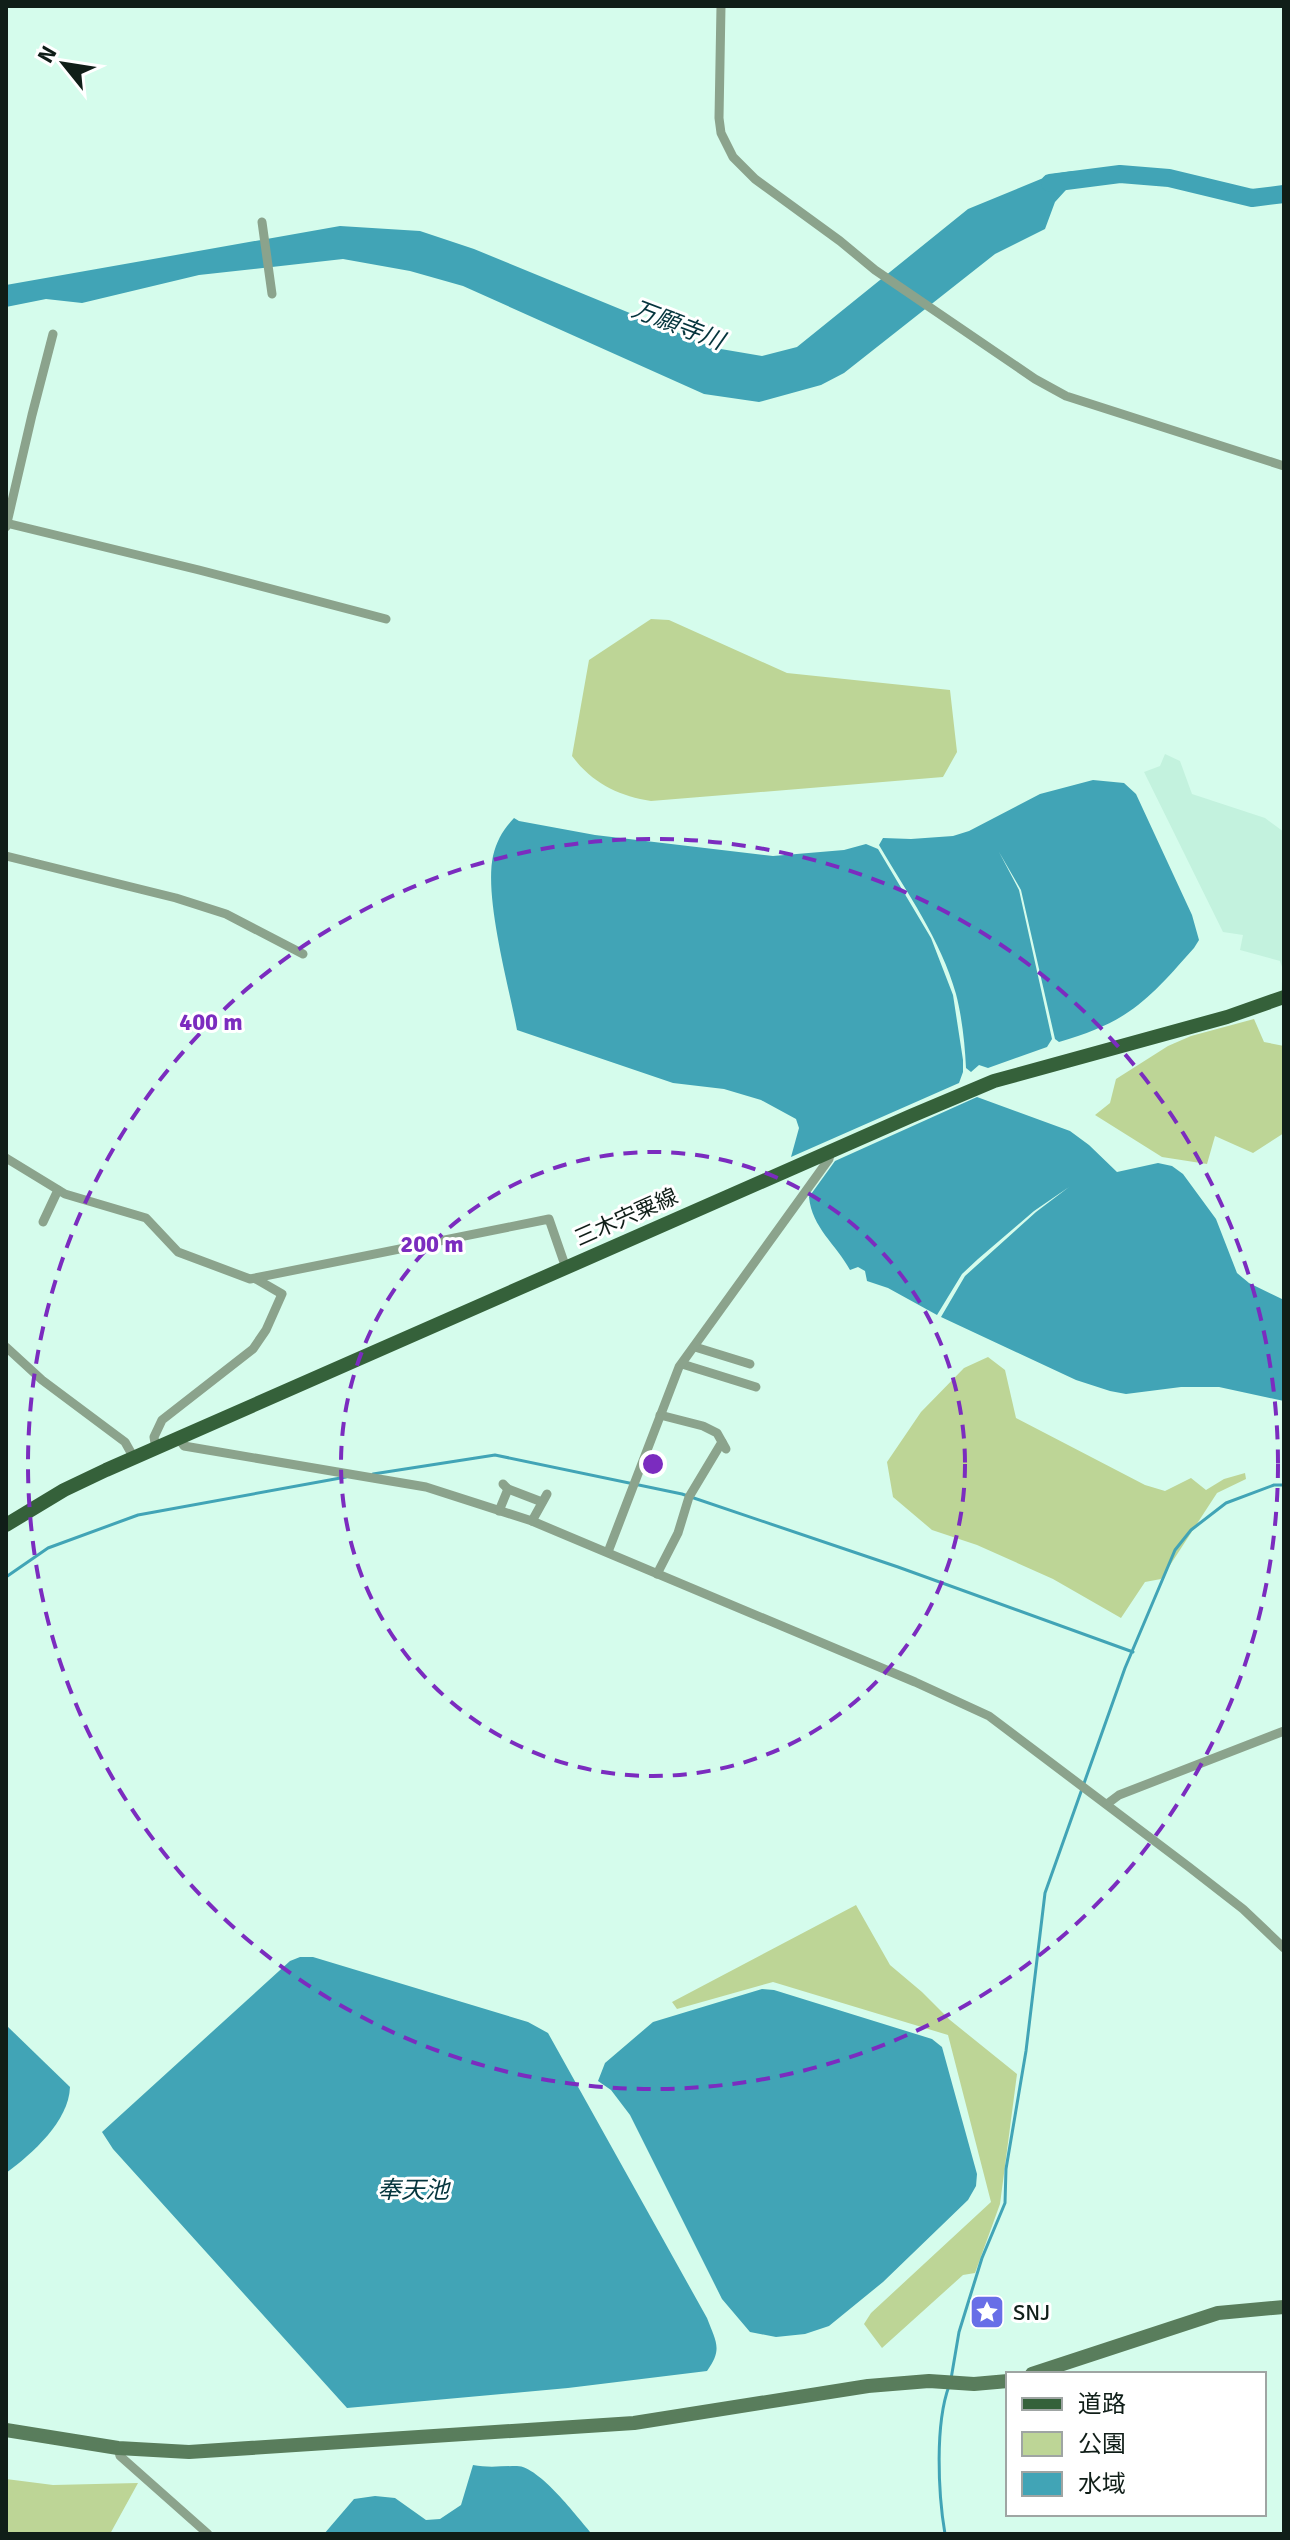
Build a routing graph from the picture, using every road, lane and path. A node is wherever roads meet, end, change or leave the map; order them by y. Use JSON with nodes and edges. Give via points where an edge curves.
{"nodes":[{"id":1,"x":721,"y":6,"type":"edge"},
{"id":2,"x":262,"y":222,"type":"dead end"},
{"id":3,"x":272,"y":289,"type":"dead end"},
{"id":4,"x":53,"y":334,"type":"dead end"},
{"id":5,"x":1284,"y":466,"type":"edge"},
{"id":6,"x":6,"y":525,"type":"edge"},
{"id":7,"x":386,"y":619,"type":"dead end"},
{"id":8,"x":6,"y":856,"type":"edge"},
{"id":9,"x":303,"y":954,"type":"dead end"},
{"id":10,"x":1284,"y":997,"type":"edge"},
{"id":11,"x":831,"y":1151,"type":"junction"},
{"id":12,"x":6,"y":1158,"type":"edge"},
{"id":13,"x":58,"y":1190,"type":"junction"},
{"id":14,"x":43,"y":1222,"type":"dead end"},
{"id":15,"x":566,"y":1268,"type":"junction"},
{"id":16,"x":256,"y":1279,"type":"junction"},
{"id":17,"x":6,"y":1347,"type":"edge"},
{"id":18,"x":695,"y":1347,"type":"junction"},
{"id":19,"x":682,"y":1364,"type":"junction"},
{"id":20,"x":750,"y":1364,"type":"dead end"},
{"id":21,"x":756,"y":1387,"type":"dead end"},
{"id":22,"x":660,"y":1415,"type":"junction"},
{"id":23,"x":179,"y":1439,"type":"junction"},
{"id":24,"x":156,"y":1449,"type":"junction"},
{"id":25,"x":134,"y":1458,"type":"junction"},
{"id":26,"x":499,"y":1511,"type":"junction"},
{"id":27,"x":532,"y":1521,"type":"junction"},
{"id":28,"x":6,"y":1525,"type":"edge"},
{"id":29,"x":608,"y":1552,"type":"junction"},
{"id":30,"x":657,"y":1574,"type":"junction"},
{"id":31,"x":1284,"y":1731,"type":"edge"},
{"id":32,"x":1107,"y":1804,"type":"junction"},
{"id":33,"x":1284,"y":1948,"type":"edge"},
{"id":34,"x":1284,"y":2307,"type":"edge"},
{"id":35,"x":1038,"y":2372,"type":"edge"},
{"id":36,"x":1006,"y":2381,"type":"edge"},
{"id":37,"x":6,"y":2430,"type":"edge"},
{"id":38,"x":118,"y":2448,"type":"junction"},
{"id":39,"x":208,"y":2534,"type":"edge"}],
"edges":[{"from":1,"to":5,"type":"street","via":[[721,133],[733,157],[755,179],[883,274],[1066,396]]},
{"from":2,"to":3,"type":"street"},
{"from":4,"to":6,"type":"street"},
{"from":6,"to":7,"type":"street"},
{"from":8,"to":9,"type":"street","via":[[226,914]]},
{"from":10,"to":11,"type":"main road","name":"三木宍粟線","via":[[994,1081]]},
{"from":11,"to":15,"type":"main road","name":"三木宍粟線"},
{"from":11,"to":18,"type":"street"},
{"from":12,"to":13,"type":"street"},
{"from":13,"to":14,"type":"street"},
{"from":13,"to":16,"type":"street","via":[[146,1218],[178,1252]]},
{"from":15,"to":16,"type":"street","via":[[549,1219]]},
{"from":15,"to":23,"type":"main road","name":"三木宍粟線"},
{"from":16,"to":24,"type":"street","via":[[282,1294],[266,1330],[253,1349],[162,1420],[154,1437]]},
{"from":17,"to":25,"type":"street","via":[[125,1442]]},
{"from":18,"to":19,"type":"street"},
{"from":18,"to":20,"type":"street"},
{"from":19,"to":21,"type":"street"},
{"from":19,"to":22,"type":"street"},
{"from":22,"to":29,"type":"street"},
{"from":22,"to":30,"type":"street","via":[[703,1426],[717,1433],[724,1445],[689,1497]]},
{"from":23,"to":24,"type":"main road","name":"三木宍粟線"},
{"from":23,"to":26,"type":"street","via":[[184,1446],[426,1487]]},
{"from":24,"to":25,"type":"main road","name":"三木宍粟線"},
{"from":25,"to":28,"type":"main road","name":"三木宍粟線","via":[[64,1490]]},
{"from":26,"to":27,"type":"street"},
{"from":26,"to":27,"type":"street","via":[[506,1487],[545,1498]]},
{"from":27,"to":29,"type":"street"},
{"from":29,"to":30,"type":"street"},
{"from":30,"to":32,"type":"street","via":[[989,1716]]},
{"from":31,"to":32,"type":"street"},
{"from":32,"to":33,"type":"street","via":[[1243,1909]]},
{"from":34,"to":35,"type":"street","via":[[1218,2313]]},
{"from":36,"to":38,"type":"street","via":[[868,2386],[619,2424],[189,2452]]},
{"from":37,"to":38,"type":"street"},
{"from":38,"to":39,"type":"street","via":[[120,2456]]}]}
